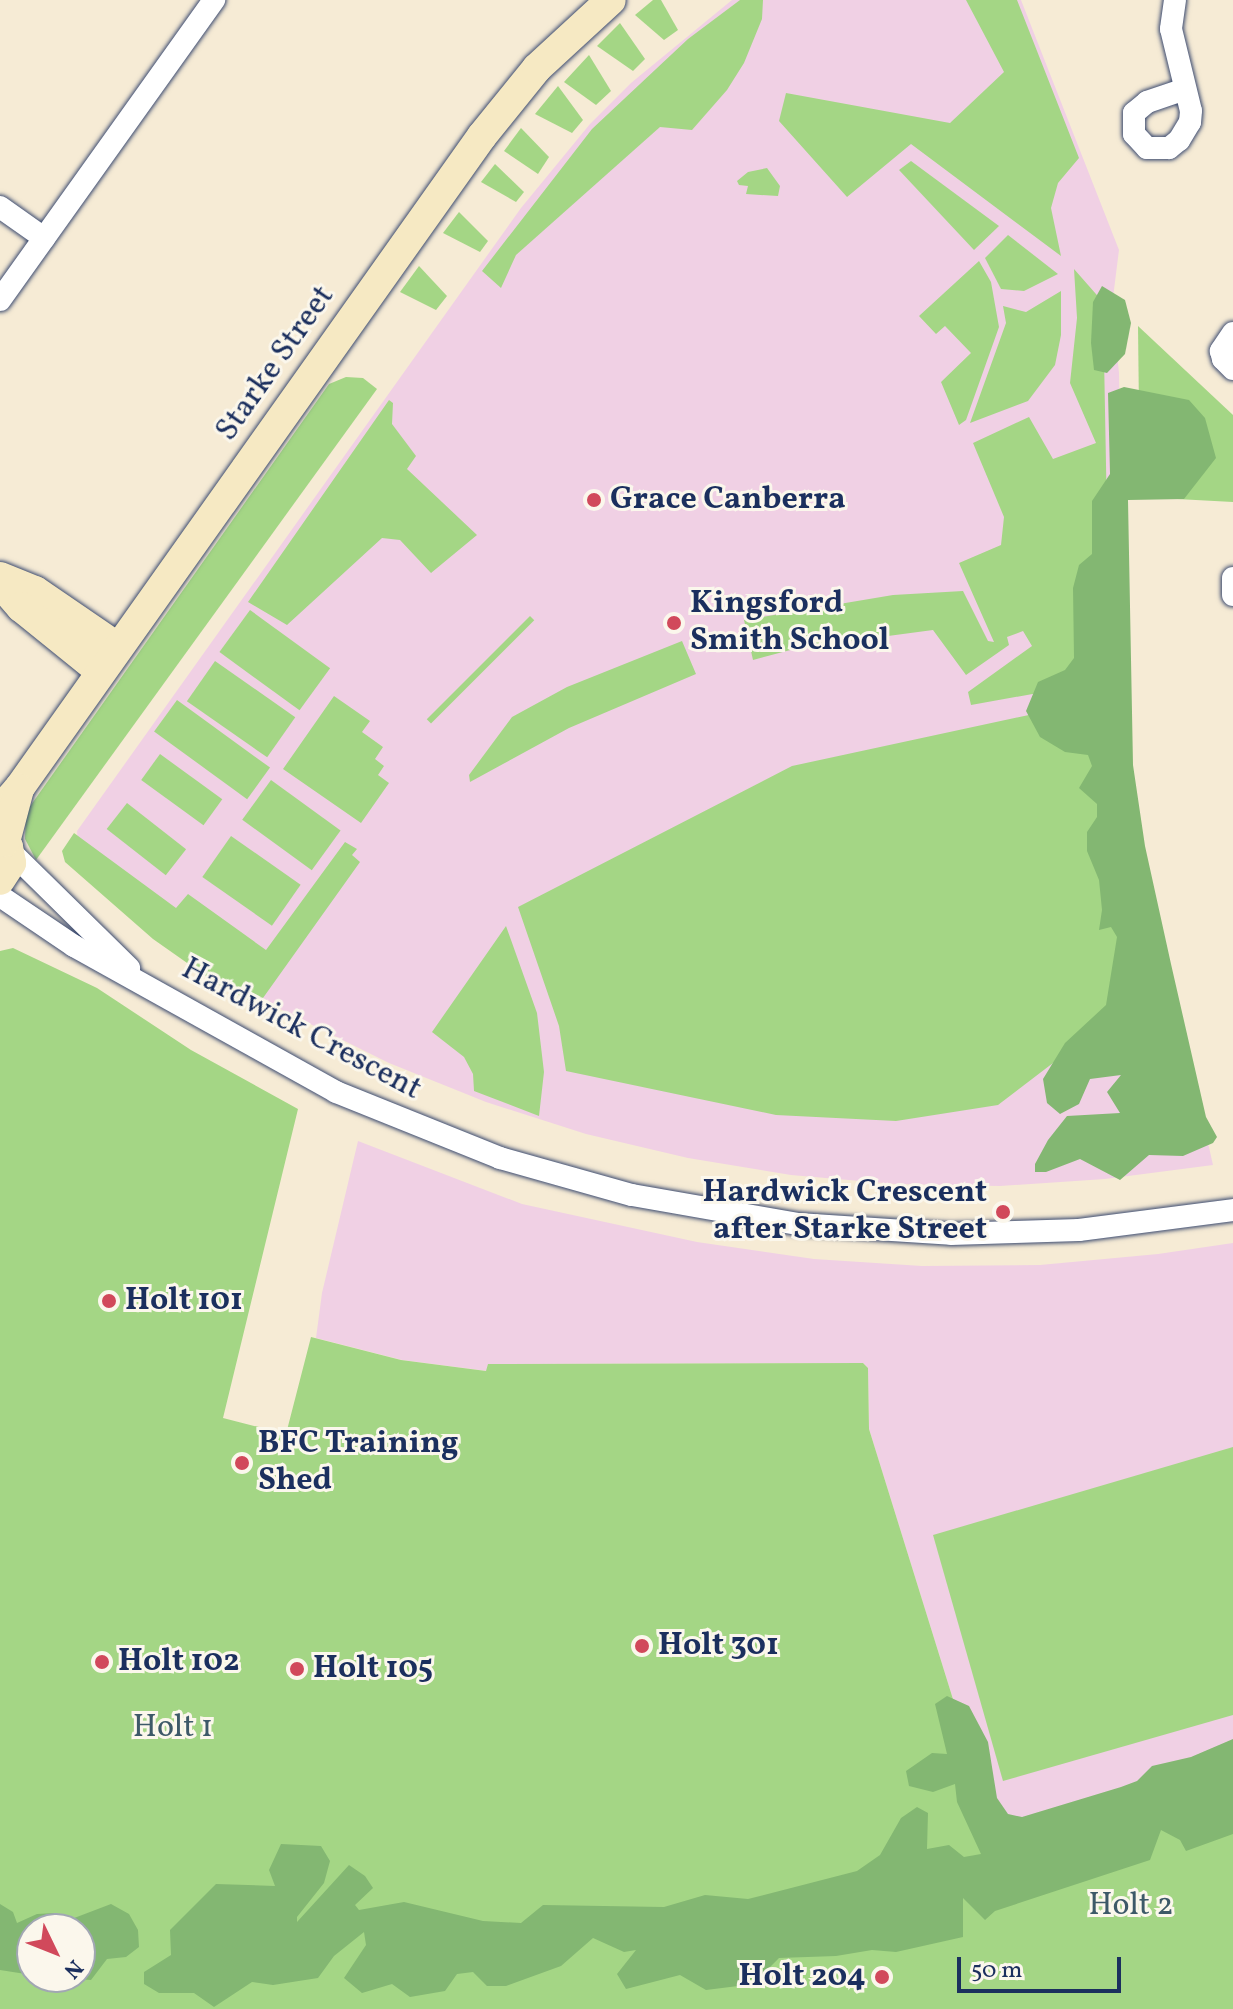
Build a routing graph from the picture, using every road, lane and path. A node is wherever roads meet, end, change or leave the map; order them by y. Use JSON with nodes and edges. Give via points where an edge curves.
{"nodes":[{"id":1,"x":214,"y":0,"type":"edge"},
{"id":2,"x":611,"y":0,"type":"edge"},
{"id":3,"x":1175,"y":0,"type":"edge"},
{"id":4,"x":1185,"y":89,"type":"dead end"},
{"id":5,"x":0,"y":207,"type":"edge"},
{"id":6,"x":44,"y":238,"type":"junction"},
{"id":7,"x":0,"y":300,"type":"edge"},
{"id":8,"x":1233,"y":333,"type":"edge"},
{"id":9,"x":1233,"y":369,"type":"edge"},
{"id":10,"x":0,"y":577,"type":"edge"},
{"id":11,"x":1233,"y":578,"type":"edge"},
{"id":12,"x":0,"y":583,"type":"edge"},
{"id":13,"x":1233,"y":595,"type":"edge"},
{"id":14,"x":109,"y":659,"type":"junction"},
{"id":15,"x":20,"y":787,"type":"junction"},
{"id":16,"x":0,"y":810,"type":"edge"},
{"id":17,"x":5,"y":844,"type":"edge"},
{"id":18,"x":0,"y":880,"type":"edge"},
{"id":19,"x":0,"y":896,"type":"edge"},
{"id":20,"x":143,"y":982,"type":"junction"},
{"id":21,"x":1233,"y":1210,"type":"edge"}],
"edges":[{"from":1,"to":6,"type":"street"},
{"from":2,"to":14,"type":"street","name":"Starke Street","via":[[537,68],[482,136]]},
{"from":3,"to":4,"type":"street","via":[[1171,29]]},
{"from":5,"to":6,"type":"street"},
{"from":6,"to":7,"type":"street"},
{"from":8,"to":9,"type":"street","via":[[1221,351]]},
{"from":10,"to":14,"type":"street","via":[[35,591]]},
{"from":11,"to":13,"type":"street"},
{"from":12,"to":14,"type":"street","via":[[21,607]]},
{"from":14,"to":15,"type":"street","name":"Starke Street"},
{"from":15,"to":16,"type":"street","name":"Starke Street"},
{"from":15,"to":17,"type":"street","name":"Starke Street"},
{"from":17,"to":18,"type":"street","name":"Starke Street","via":[[11,863]]},
{"from":17,"to":20,"type":"street","name":"Hardwick Crescent"},
{"from":19,"to":20,"type":"street","name":"Hardwick Crescent","via":[[74,946]]},
{"from":20,"to":21,"type":"street","name":"Hardwick Crescent","via":[[253,1049],[389,1115],[557,1176],[698,1209],[798,1224],[951,1234],[1079,1230]]}]}
